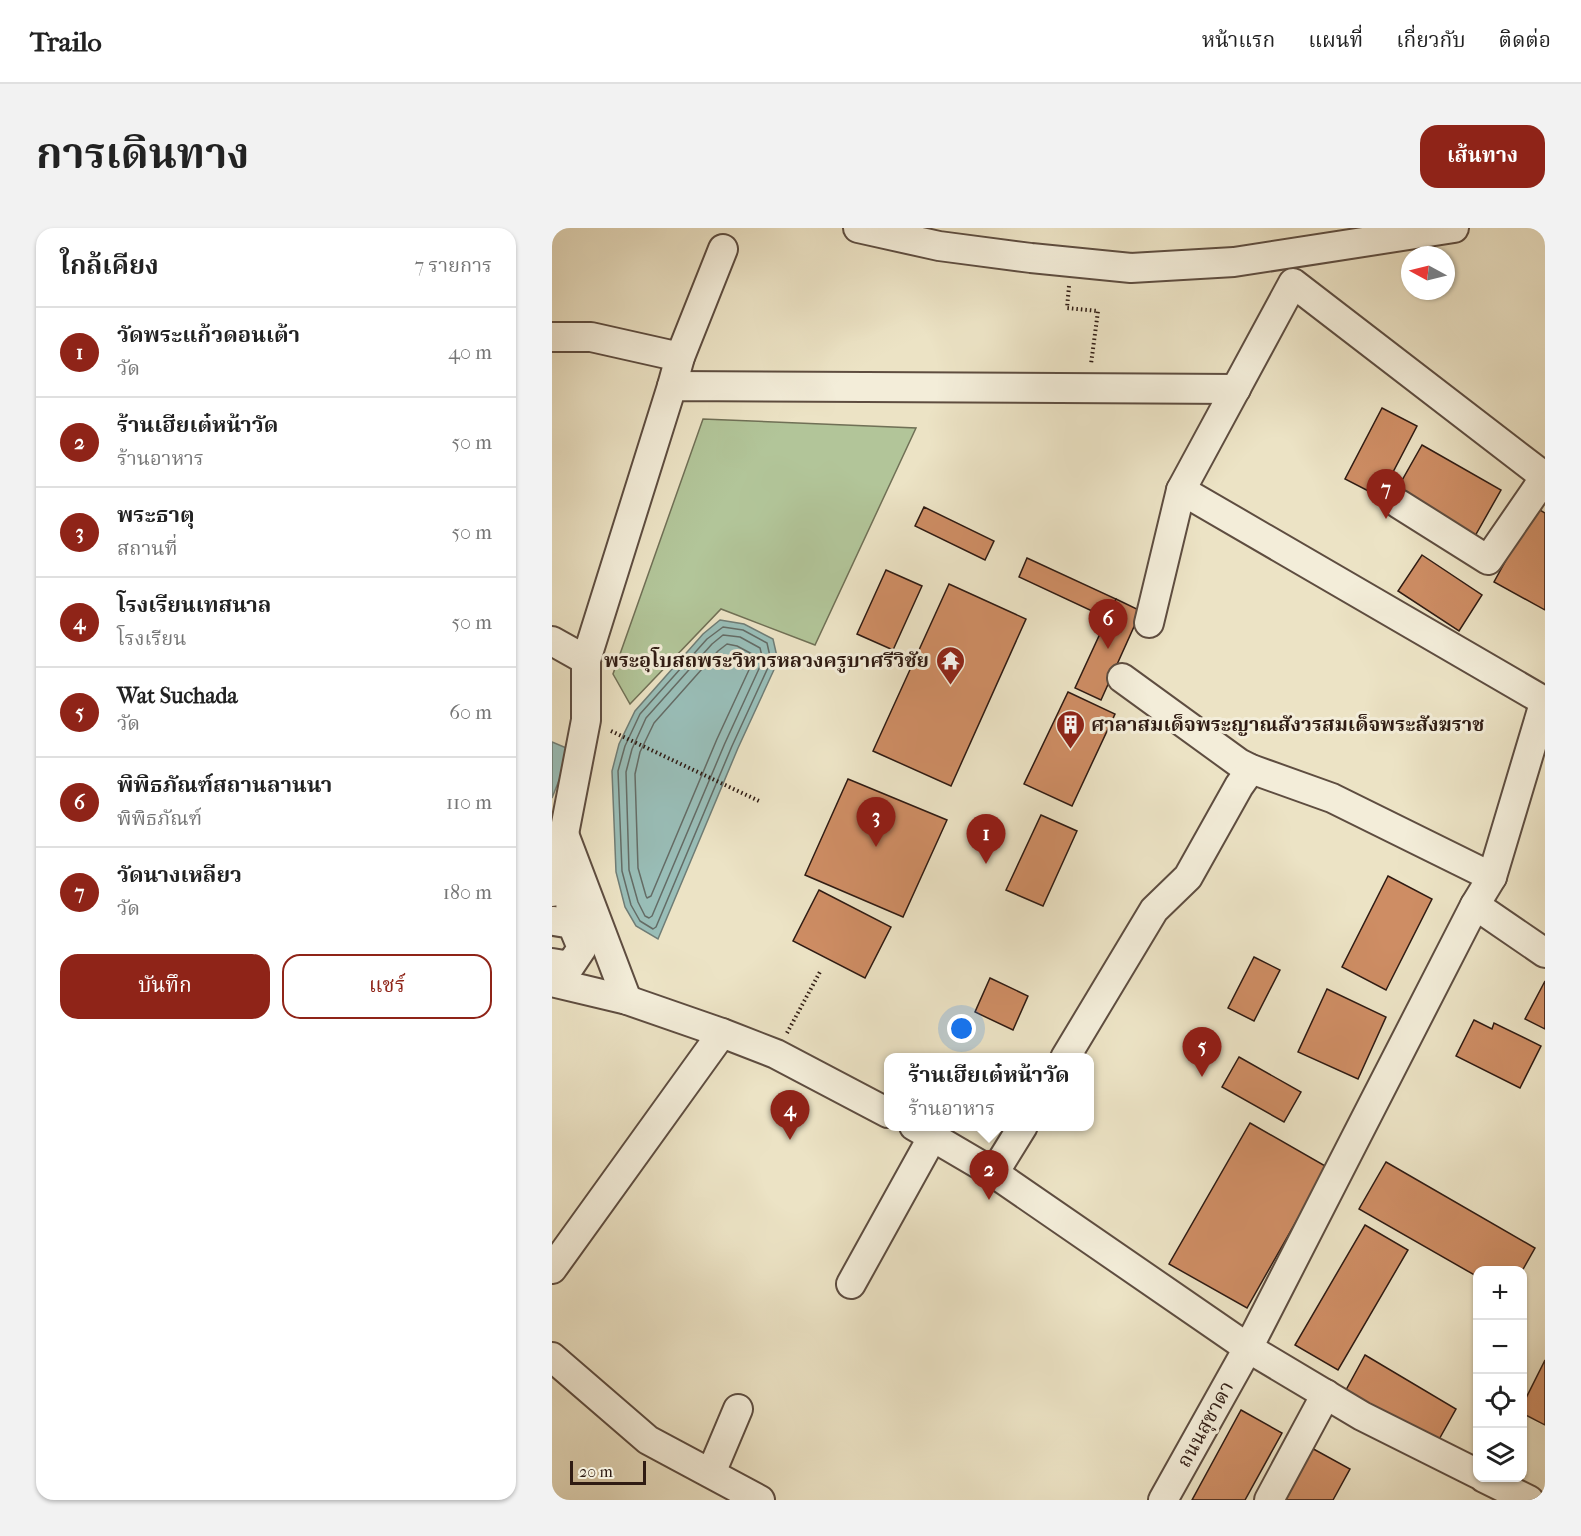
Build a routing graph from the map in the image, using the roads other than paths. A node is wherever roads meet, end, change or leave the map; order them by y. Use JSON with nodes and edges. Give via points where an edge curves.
{"nodes":[{"id":1,"x":858,"y":228,"type":"edge"},
{"id":2,"x":1454,"y":228,"type":"edge"},
{"id":3,"x":723,"y":249,"type":"dead end"},
{"id":4,"x":552,"y":337,"type":"edge"},
{"id":5,"x":680,"y":357,"type":"junction"},
{"id":6,"x":672,"y":386,"type":"junction"},
{"id":7,"x":1236,"y":389,"type":"junction"},
{"id":8,"x":1545,"y":477,"type":"edge"},
{"id":9,"x":1181,"y":490,"type":"junction"},
{"id":10,"x":1399,"y":504,"type":"dead end"},
{"id":11,"x":1149,"y":623,"type":"dead end"},
{"id":12,"x":552,"y":640,"type":"edge"},
{"id":13,"x":586,"y":660,"type":"junction"},
{"id":14,"x":1122,"y":678,"type":"dead end"},
{"id":15,"x":1545,"y":700,"type":"edge"},
{"id":16,"x":1251,"y":769,"type":"junction"},
{"id":17,"x":558,"y":844,"type":"edge"},
{"id":18,"x":1492,"y":877,"type":"junction"},
{"id":19,"x":552,"y":892,"type":"edge"},
{"id":20,"x":1475,"y":905,"type":"junction"},
{"id":21,"x":563,"y":951,"type":"edge"},
{"id":22,"x":1545,"y":952,"type":"edge"},
{"id":23,"x":627,"y":1000,"type":"junction"},
{"id":24,"x":722,"y":1033,"type":"junction"},
{"id":25,"x":1068,"y":1053,"type":"edge"},
{"id":26,"x":884,"y":1111,"type":"edge"},
{"id":27,"x":923,"y":1131,"type":"edge"},
{"id":28,"x":1020,"y":1131,"type":"edge"},
{"id":29,"x":994,"y":1173,"type":"junction"},
{"id":30,"x":552,"y":1269,"type":"edge"},
{"id":31,"x":851,"y":1284,"type":"dead end"},
{"id":32,"x":1248,"y":1348,"type":"junction"},
{"id":33,"x":552,"y":1357,"type":"edge"},
{"id":34,"x":1326,"y":1394,"type":"junction"},
{"id":35,"x":738,"y":1409,"type":"dead end"},
{"id":36,"x":1473,"y":1472,"type":"edge"},
{"id":37,"x":711,"y":1473,"type":"junction"},
{"id":38,"x":1492,"y":1482,"type":"edge"},
{"id":39,"x":760,"y":1500,"type":"edge"},
{"id":40,"x":1163,"y":1500,"type":"edge"},
{"id":41,"x":1269,"y":1500,"type":"edge"},
{"id":42,"x":1528,"y":1500,"type":"edge"}],
"edges":[{"from":1,"to":2,"type":"street","via":[[939,246],[1131,268],[1234,262]]},
{"from":3,"to":5,"type":"street"},
{"from":4,"to":5,"type":"street","via":[[591,337]]},
{"from":5,"to":6,"type":"street"},
{"from":6,"to":7,"type":"street"},
{"from":6,"to":13,"type":"street"},
{"from":7,"to":8,"type":"street","via":[[1293,283]]},
{"from":7,"to":9,"type":"street"},
{"from":8,"to":10,"type":"street","via":[[1488,560]]},
{"from":9,"to":11,"type":"street"},
{"from":9,"to":15,"type":"street"},
{"from":12,"to":13,"type":"street"},
{"from":13,"to":17,"type":"street","via":[[586,720]]},
{"from":14,"to":16,"type":"street"},
{"from":15,"to":18,"type":"street","name":"ถนนสุชาดา"},
{"from":16,"to":18,"type":"street","via":[[1332,798]]},
{"from":16,"to":25,"type":"street","via":[[1188,877],[1154,910]]},
{"from":17,"to":19,"type":"street"},
{"from":17,"to":21,"type":"street"},
{"from":17,"to":23,"type":"street"},
{"from":18,"to":20,"type":"street","name":"ถนนสุชาดา"},
{"from":20,"to":22,"type":"street"},
{"from":20,"to":32,"type":"street","name":"ถนนสุชาดา"},
{"from":21,"to":23,"type":"street"},
{"from":23,"to":24,"type":"street"},
{"from":24,"to":26,"type":"street","via":[[776,1054]]},
{"from":24,"to":30,"type":"street"},
{"from":27,"to":29,"type":"street"},
{"from":27,"to":31,"type":"street"},
{"from":28,"to":29,"type":"street"},
{"from":29,"to":32,"type":"street"},
{"from":32,"to":34,"type":"street"},
{"from":32,"to":40,"type":"street","name":"ถนนสุชาดา"},
{"from":33,"to":37,"type":"street","via":[[648,1440]]},
{"from":34,"to":36,"type":"street"},
{"from":34,"to":41,"type":"street"},
{"from":35,"to":37,"type":"street"},
{"from":37,"to":39,"type":"street"},
{"from":38,"to":42,"type":"street"}]}
